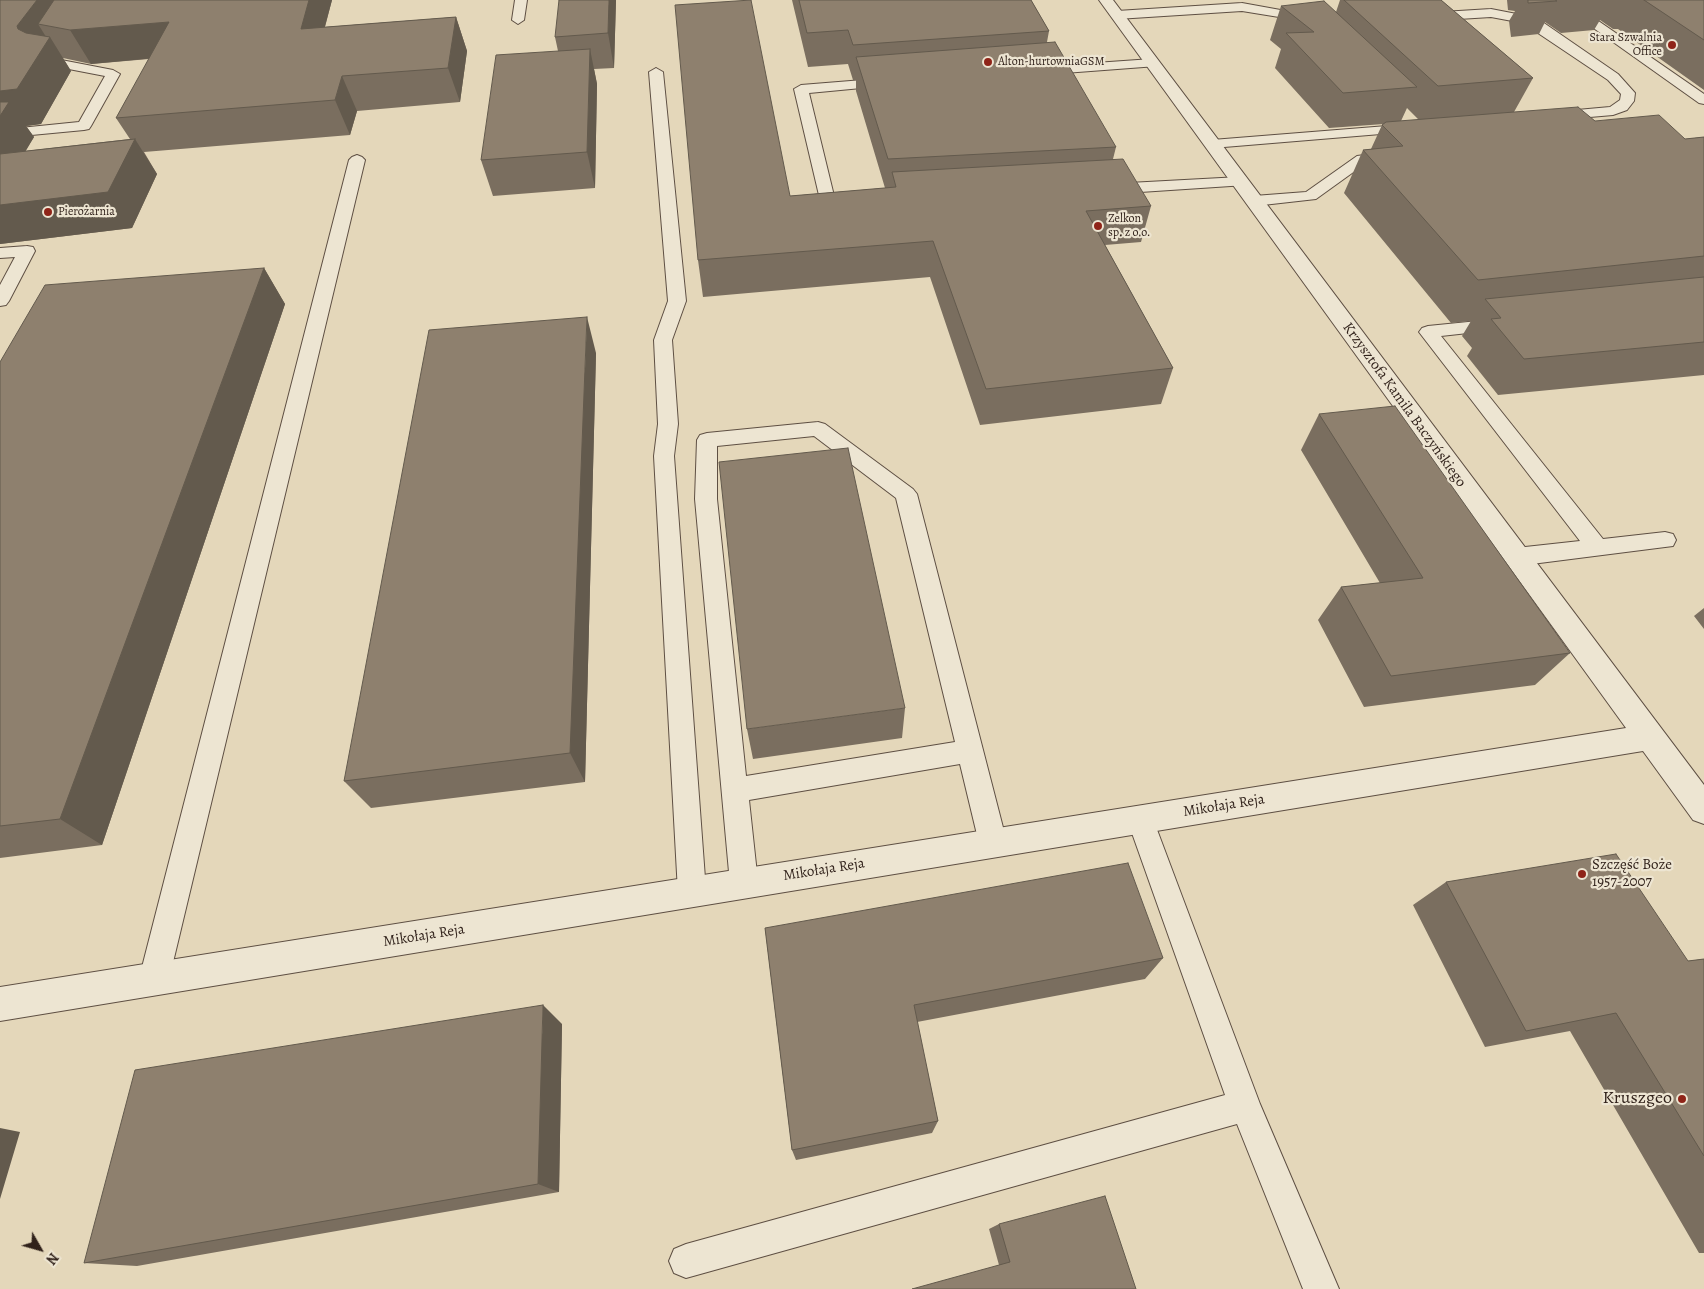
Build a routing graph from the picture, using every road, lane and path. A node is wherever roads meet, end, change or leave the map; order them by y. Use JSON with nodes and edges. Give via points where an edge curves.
{"nodes":[{"id":1,"x":88,"y":0,"type":"edge"},
{"id":2,"x":521,"y":0,"type":"edge"},
{"id":3,"x":1560,"y":0,"type":"edge"},
{"id":4,"x":1111,"y":7,"type":"edge"},
{"id":5,"x":1409,"y":18,"type":"edge"},
{"id":6,"x":518,"y":20,"type":"dead end"},
{"id":7,"x":1317,"y":27,"type":"edge"},
{"id":8,"x":1152,"y":63,"type":"junction"},
{"id":9,"x":656,"y":72,"type":"dead end"},
{"id":10,"x":1020,"y":73,"type":"edge"},
{"id":11,"x":901,"y":82,"type":"edge"},
{"id":12,"x":1704,"y":100,"type":"edge"},
{"id":13,"x":1402,"y":113,"type":"edge"},
{"id":14,"x":1544,"y":117,"type":"edge"},
{"id":15,"x":0,"y":134,"type":"edge"},
{"id":16,"x":1212,"y":144,"type":"junction"},
{"id":17,"x":1402,"y":155,"type":"edge"},
{"id":18,"x":357,"y":160,"type":"dead end"},
{"id":19,"x":1240,"y":182,"type":"junction"},
{"id":20,"x":1100,"y":190,"type":"edge"},
{"id":21,"x":1254,"y":201,"type":"junction"},
{"id":22,"x":867,"y":202,"type":"edge"},
{"id":23,"x":0,"y":253,"type":"edge"},
{"id":24,"x":0,"y":301,"type":"edge"},
{"id":25,"x":1517,"y":323,"type":"edge"},
{"id":26,"x":1665,"y":540,"type":"dead end"},
{"id":27,"x":1598,"y":548,"type":"junction"},
{"id":28,"x":1516,"y":557,"type":"junction"},
{"id":29,"x":1648,"y":737,"type":"junction"},
{"id":30,"x":970,"y":751,"type":"junction"},
{"id":31,"x":735,"y":790,"type":"junction"},
{"id":32,"x":1704,"y":810,"type":"edge"},
{"id":33,"x":1140,"y":819,"type":"junction"},
{"id":34,"x":992,"y":843,"type":"junction"},
{"id":35,"x":744,"y":883,"type":"junction"},
{"id":36,"x":692,"y":892,"type":"junction"},
{"id":37,"x":154,"y":979,"type":"junction"},
{"id":38,"x":0,"y":1004,"type":"edge"},
{"id":39,"x":1245,"y":1106,"type":"junction"},
{"id":40,"x":686,"y":1261,"type":"dead end"},
{"id":41,"x":1321,"y":1289,"type":"edge"}],
"edges":[{"from":1,"to":15,"type":"lane","via":[[48,61],[113,74],[84,126]]},
{"from":2,"to":6,"type":"lane"},
{"from":3,"to":12,"type":"lane"},
{"from":4,"to":7,"type":"lane","via":[[1242,7],[1282,14]]},
{"from":4,"to":8,"type":"street","name":"Krzysztofa Kamila Baczyńskiego"},
{"from":5,"to":14,"type":"lane","via":[[1491,13],[1527,20],[1613,77],[1628,93],[1622,107],[1613,111]]},
{"from":8,"to":10,"type":"lane"},
{"from":8,"to":16,"type":"street","name":"Krzysztofa Kamila Baczyńskiego"},
{"from":9,"to":36,"type":"lane","via":[[677,301],[663,340],[668,424],[664,456]]},
{"from":11,"to":22,"type":"lane","via":[[801,89],[828,204]]},
{"from":13,"to":16,"type":"lane","via":[[1421,127]]},
{"from":16,"to":19,"type":"street","name":"Krzysztofa Kamila Baczyńskiego"},
{"from":17,"to":21,"type":"lane","via":[[1362,159],[1310,196]]},
{"from":18,"to":37,"type":"lane"},
{"from":19,"to":20,"type":"lane"},
{"from":19,"to":21,"type":"street","name":"Krzysztofa Kamila Baczyńskiego"},
{"from":21,"to":28,"type":"street","name":"Krzysztofa Kamila Baczyńskiego"},
{"from":23,"to":24,"type":"lane","via":[[27,252]]},
{"from":25,"to":27,"type":"lane","via":[[1428,332]]},
{"from":26,"to":27,"type":"lane"},
{"from":27,"to":28,"type":"lane"},
{"from":28,"to":29,"type":"street","name":"Krzysztofa Kamila Baczyńskiego"},
{"from":29,"to":32,"type":"street","name":"Krzysztofa Kamila Baczyńskiego"},
{"from":29,"to":33,"type":"street","name":"Mikołaja Reja"},
{"from":30,"to":31,"type":"lane"},
{"from":30,"to":31,"type":"lane","via":[[906,494],[818,429],[707,440],[706,499]]},
{"from":30,"to":34,"type":"lane"},
{"from":31,"to":35,"type":"lane"},
{"from":33,"to":34,"type":"street","name":"Mikołaja Reja"},
{"from":33,"to":39,"type":"lane"},
{"from":34,"to":35,"type":"street","name":"Mikołaja Reja"},
{"from":35,"to":36,"type":"street","name":"Mikołaja Reja"},
{"from":36,"to":37,"type":"street","name":"Mikołaja Reja"},
{"from":37,"to":38,"type":"street","name":"Mikołaja Reja"},
{"from":39,"to":40,"type":"lane"},
{"from":39,"to":41,"type":"lane"}]}
